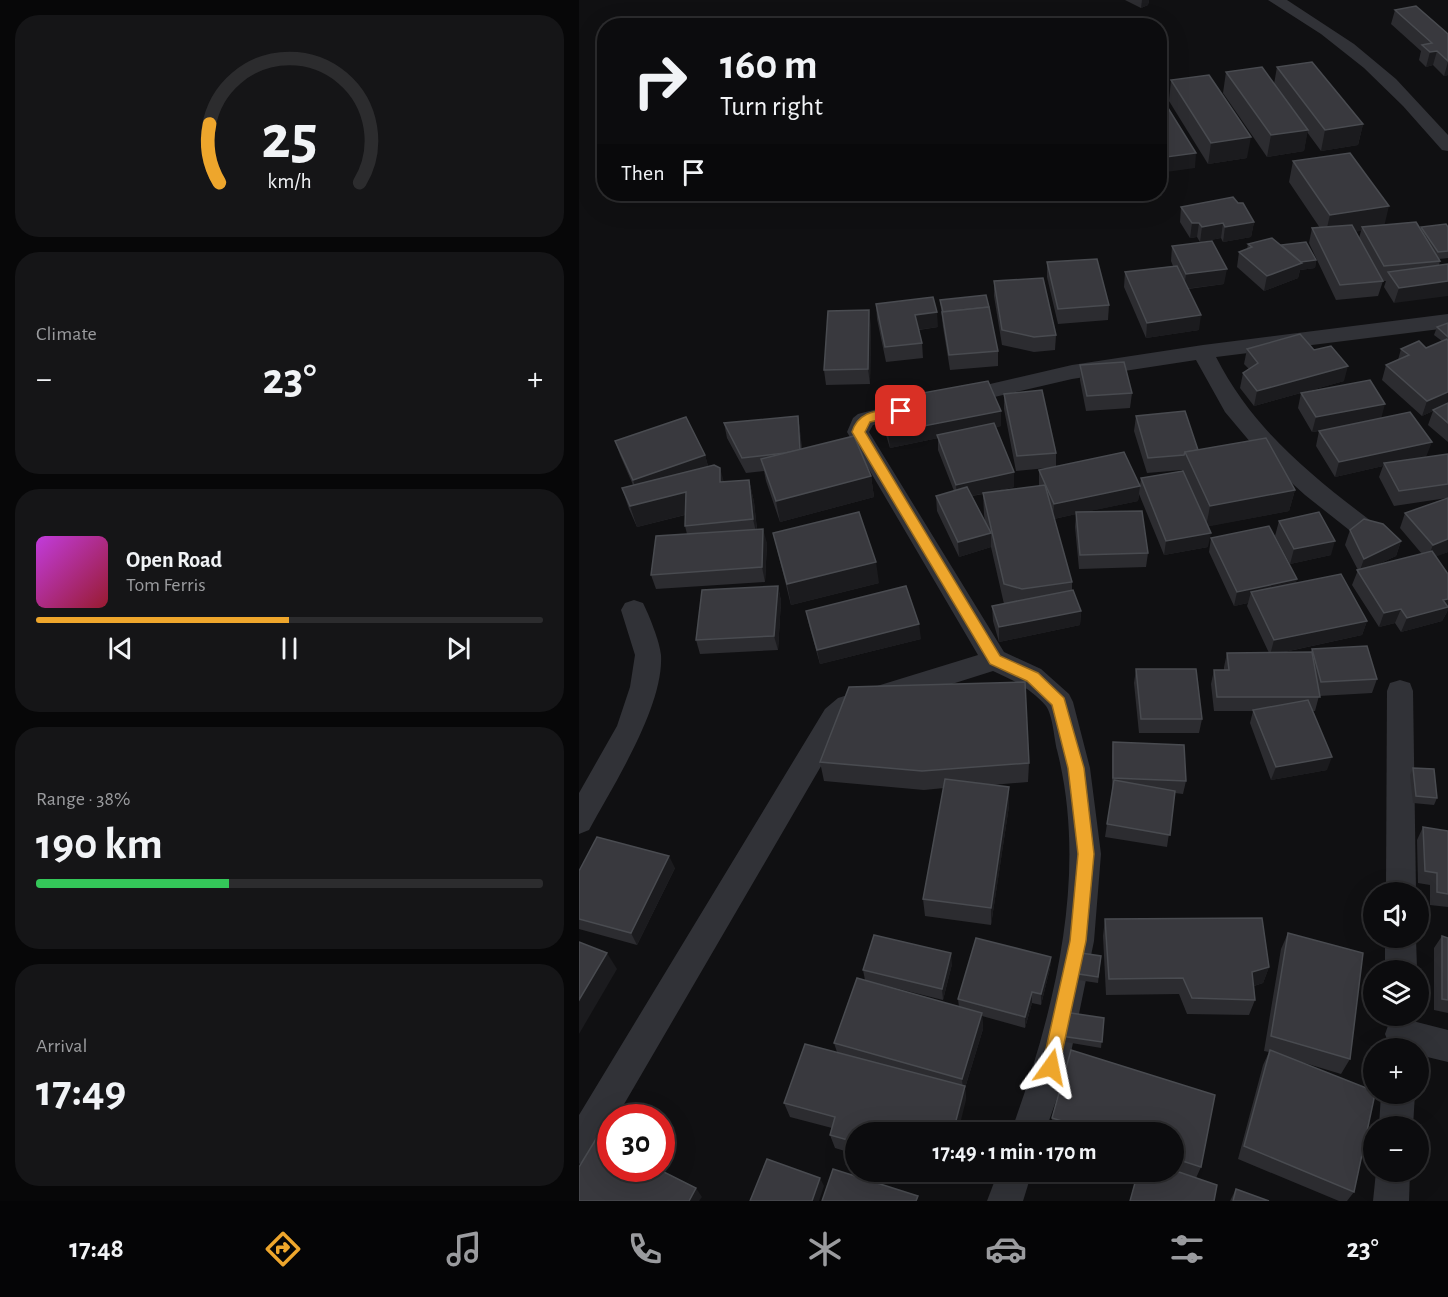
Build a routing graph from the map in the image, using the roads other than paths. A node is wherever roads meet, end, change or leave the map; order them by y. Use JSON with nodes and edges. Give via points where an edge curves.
{"nodes":[{"id":1,"x":1276,"y":0,"type":"edge"},
{"id":2,"x":1448,"y":146,"type":"edge"},
{"id":3,"x":1448,"y":321,"type":"edge"},
{"id":4,"x":1203,"y":352,"type":"junction"},
{"id":5,"x":1362,"y":527,"type":"edge"},
{"id":6,"x":634,"y":610,"type":"dead end"},
{"id":7,"x":995,"y":660,"type":"junction"},
{"id":8,"x":1400,"y":691,"type":"dead end"},
{"id":9,"x":579,"y":822,"type":"edge"},
{"id":10,"x":1401,"y":882,"type":"edge"},
{"id":11,"x":1401,"y":1033,"type":"edge"},
{"id":12,"x":1448,"y":1046,"type":"edge"},
{"id":13,"x":1032,"y":1122,"type":"edge"},
{"id":14,"x":579,"y":1147,"type":"edge"},
{"id":15,"x":1012,"y":1182,"type":"edge"},
{"id":16,"x":1392,"y":1182,"type":"edge"},
{"id":17,"x":1005,"y":1201,"type":"edge"},
{"id":18,"x":1391,"y":1201,"type":"edge"}],
"edges":[{"from":1,"to":2,"type":"street","via":[[1327,29],[1366,60]]},
{"from":3,"to":4,"type":"street"},
{"from":4,"to":5,"type":"street","via":[[1217,384],[1244,424],[1310,487]]},
{"from":4,"to":7,"type":"street","via":[[1072,372],[861,423],[858,432]]},
{"from":6,"to":9,"type":"street","via":[[648,655],[643,687],[630,728]]},
{"from":7,"to":13,"type":"street","via":[[1032,677],[1059,702],[1076,768],[1086,854],[1078,941],[1051,1067]]},
{"from":7,"to":14,"type":"street","via":[[864,700],[835,717]]},
{"from":8,"to":10,"type":"street"},
{"from":11,"to":12,"type":"street"},
{"from":15,"to":17,"type":"street"},
{"from":16,"to":18,"type":"street"}]}
